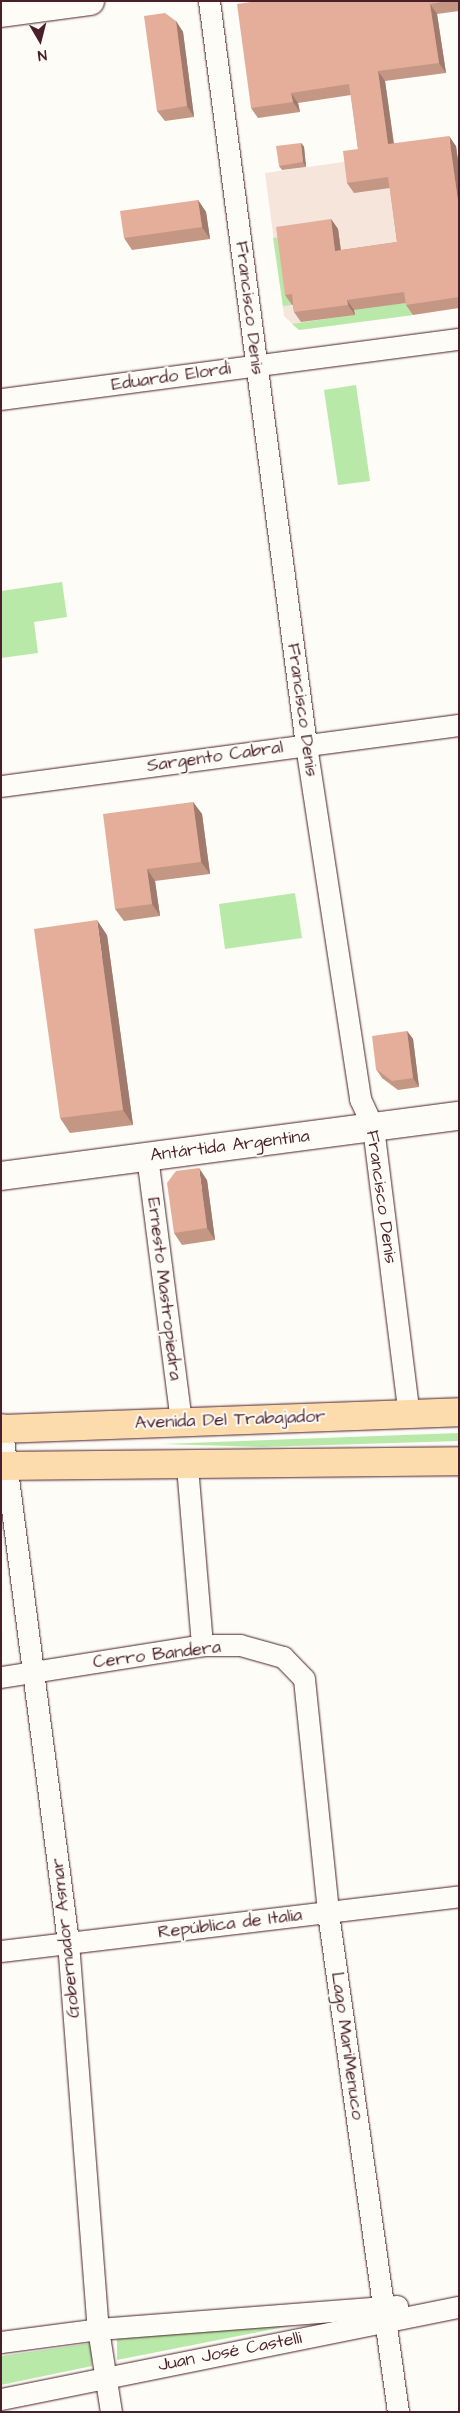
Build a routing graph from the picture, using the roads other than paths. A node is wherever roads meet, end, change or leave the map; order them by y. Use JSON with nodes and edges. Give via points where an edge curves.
{"nodes":[{"id":1,"x":90,"y":1,"type":"edge"},
{"id":2,"x":209,"y":1,"type":"edge"},
{"id":3,"x":1,"y":13,"type":"edge"},
{"id":4,"x":459,"y":339,"type":"edge"},
{"id":5,"x":257,"y":366,"type":"junction"},
{"id":6,"x":1,"y":399,"type":"edge"},
{"id":7,"x":459,"y":725,"type":"edge"},
{"id":8,"x":306,"y":745,"type":"junction"},
{"id":9,"x":1,"y":786,"type":"edge"},
{"id":10,"x":459,"y":1116,"type":"edge"},
{"id":11,"x":373,"y":1127,"type":"junction"},
{"id":12,"x":147,"y":1156,"type":"junction"},
{"id":13,"x":1,"y":1176,"type":"edge"},
{"id":14,"x":459,"y":1412,"type":"edge"},
{"id":15,"x":409,"y":1414,"type":"junction"},
{"id":16,"x":181,"y":1422,"type":"junction"},
{"id":17,"x":1,"y":1424,"type":"edge"},
{"id":18,"x":2,"y":1428,"type":"edge"},
{"id":19,"x":459,"y":1461,"type":"edge"},
{"id":20,"x":4,"y":1466,"type":"edge"},
{"id":21,"x":187,"y":1466,"type":"junction"},
{"id":22,"x":202,"y":1645,"type":"junction"},
{"id":23,"x":33,"y":1672,"type":"junction"},
{"id":24,"x":1,"y":1677,"type":"edge"},
{"id":25,"x":304,"y":1679,"type":"joint"},
{"id":26,"x":459,"y":1896,"type":"edge"},
{"id":27,"x":328,"y":1913,"type":"junction"},
{"id":28,"x":68,"y":1942,"type":"junction"},
{"id":29,"x":1,"y":1952,"type":"edge"},
{"id":30,"x":459,"y":2302,"type":"edge"},
{"id":31,"x":459,"y":2307,"type":"edge"},
{"id":32,"x":385,"y":2314,"type":"junction"},
{"id":33,"x":98,"y":2329,"type":"junction"},
{"id":34,"x":1,"y":2342,"type":"edge"},
{"id":35,"x":106,"y":2376,"type":"junction"},
{"id":36,"x":1,"y":2399,"type":"edge"},
{"id":37,"x":111,"y":2412,"type":"edge"},
{"id":38,"x":398,"y":2412,"type":"edge"}],
"edges":[{"from":1,"to":3,"type":"main road"},
{"from":2,"to":5,"type":"street","name":"Francisco Denis"},
{"from":4,"to":5,"type":"street","name":"Eduardo Elordi"},
{"from":5,"to":6,"type":"street","name":"Eduardo Elordi"},
{"from":5,"to":8,"type":"street","name":"Francisco Denis"},
{"from":7,"to":8,"type":"street","name":"Sargento Cabral"},
{"from":8,"to":9,"type":"street","name":"Sargento Cabral"},
{"from":8,"to":11,"type":"street","name":"Francisco Denis","via":[[360,1099]]},
{"from":10,"to":11,"type":"main road","name":"Antártida Argentina"},
{"from":11,"to":12,"type":"main road","name":"Antártida Argentina"},
{"from":11,"to":15,"type":"street","name":"Francisco Denis"},
{"from":12,"to":13,"type":"main road","name":"Antártida Argentina"},
{"from":12,"to":16,"type":"street","name":"Ernesto Mastropiedra"},
{"from":14,"to":15,"type":"main road","name":"Avenida Del Trabajador"},
{"from":15,"to":16,"type":"main road","name":"Avenida Del Trabajador"},
{"from":16,"to":18,"type":"main road","name":"Avenida Del Trabajador"},
{"from":17,"to":18,"type":"street","name":"Gobernador Asmar"},
{"from":18,"to":20,"type":"street","name":"Gobernador Asmar"},
{"from":19,"to":21,"type":"main road"},
{"from":20,"to":21,"type":"main road"},
{"from":20,"to":23,"type":"street","name":"Gobernador Asmar"},
{"from":21,"to":22,"type":"street"},
{"from":22,"to":23,"type":"street","name":"Cerro Bandera"},
{"from":22,"to":25,"type":"street","name":"Cerro Bandera","via":[[240,1645],[283,1657]]},
{"from":23,"to":24,"type":"street","name":"Cerro Bandera"},
{"from":23,"to":28,"type":"street","name":"Gobernador Asmar"},
{"from":25,"to":27,"type":"street","name":"Lago MariMenuco"},
{"from":26,"to":27,"type":"street","name":"República de Italia"},
{"from":27,"to":28,"type":"street","name":"República de Italia"},
{"from":27,"to":32,"type":"street","name":"Lago MariMenuco"},
{"from":28,"to":29,"type":"street","name":"República de Italia"},
{"from":28,"to":33,"type":"street","name":"Gobernador Asmar"},
{"from":30,"to":32,"type":"street","name":"Juan José Castelli"},
{"from":31,"to":32,"type":"street","name":"Juan José Castelli"},
{"from":32,"to":33,"type":"street","name":"Juan José Castelli"},
{"from":32,"to":35,"type":"street","name":"Juan José Castelli"},
{"from":32,"to":38,"type":"street","name":"Lago MariMenuco"},
{"from":33,"to":34,"type":"street","name":"Juan José Castelli"},
{"from":33,"to":35,"type":"street","name":"Gobernador Asmar"},
{"from":35,"to":36,"type":"street","name":"Juan José Castelli"},
{"from":35,"to":37,"type":"street","name":"Gobernador Asmar"}]}
